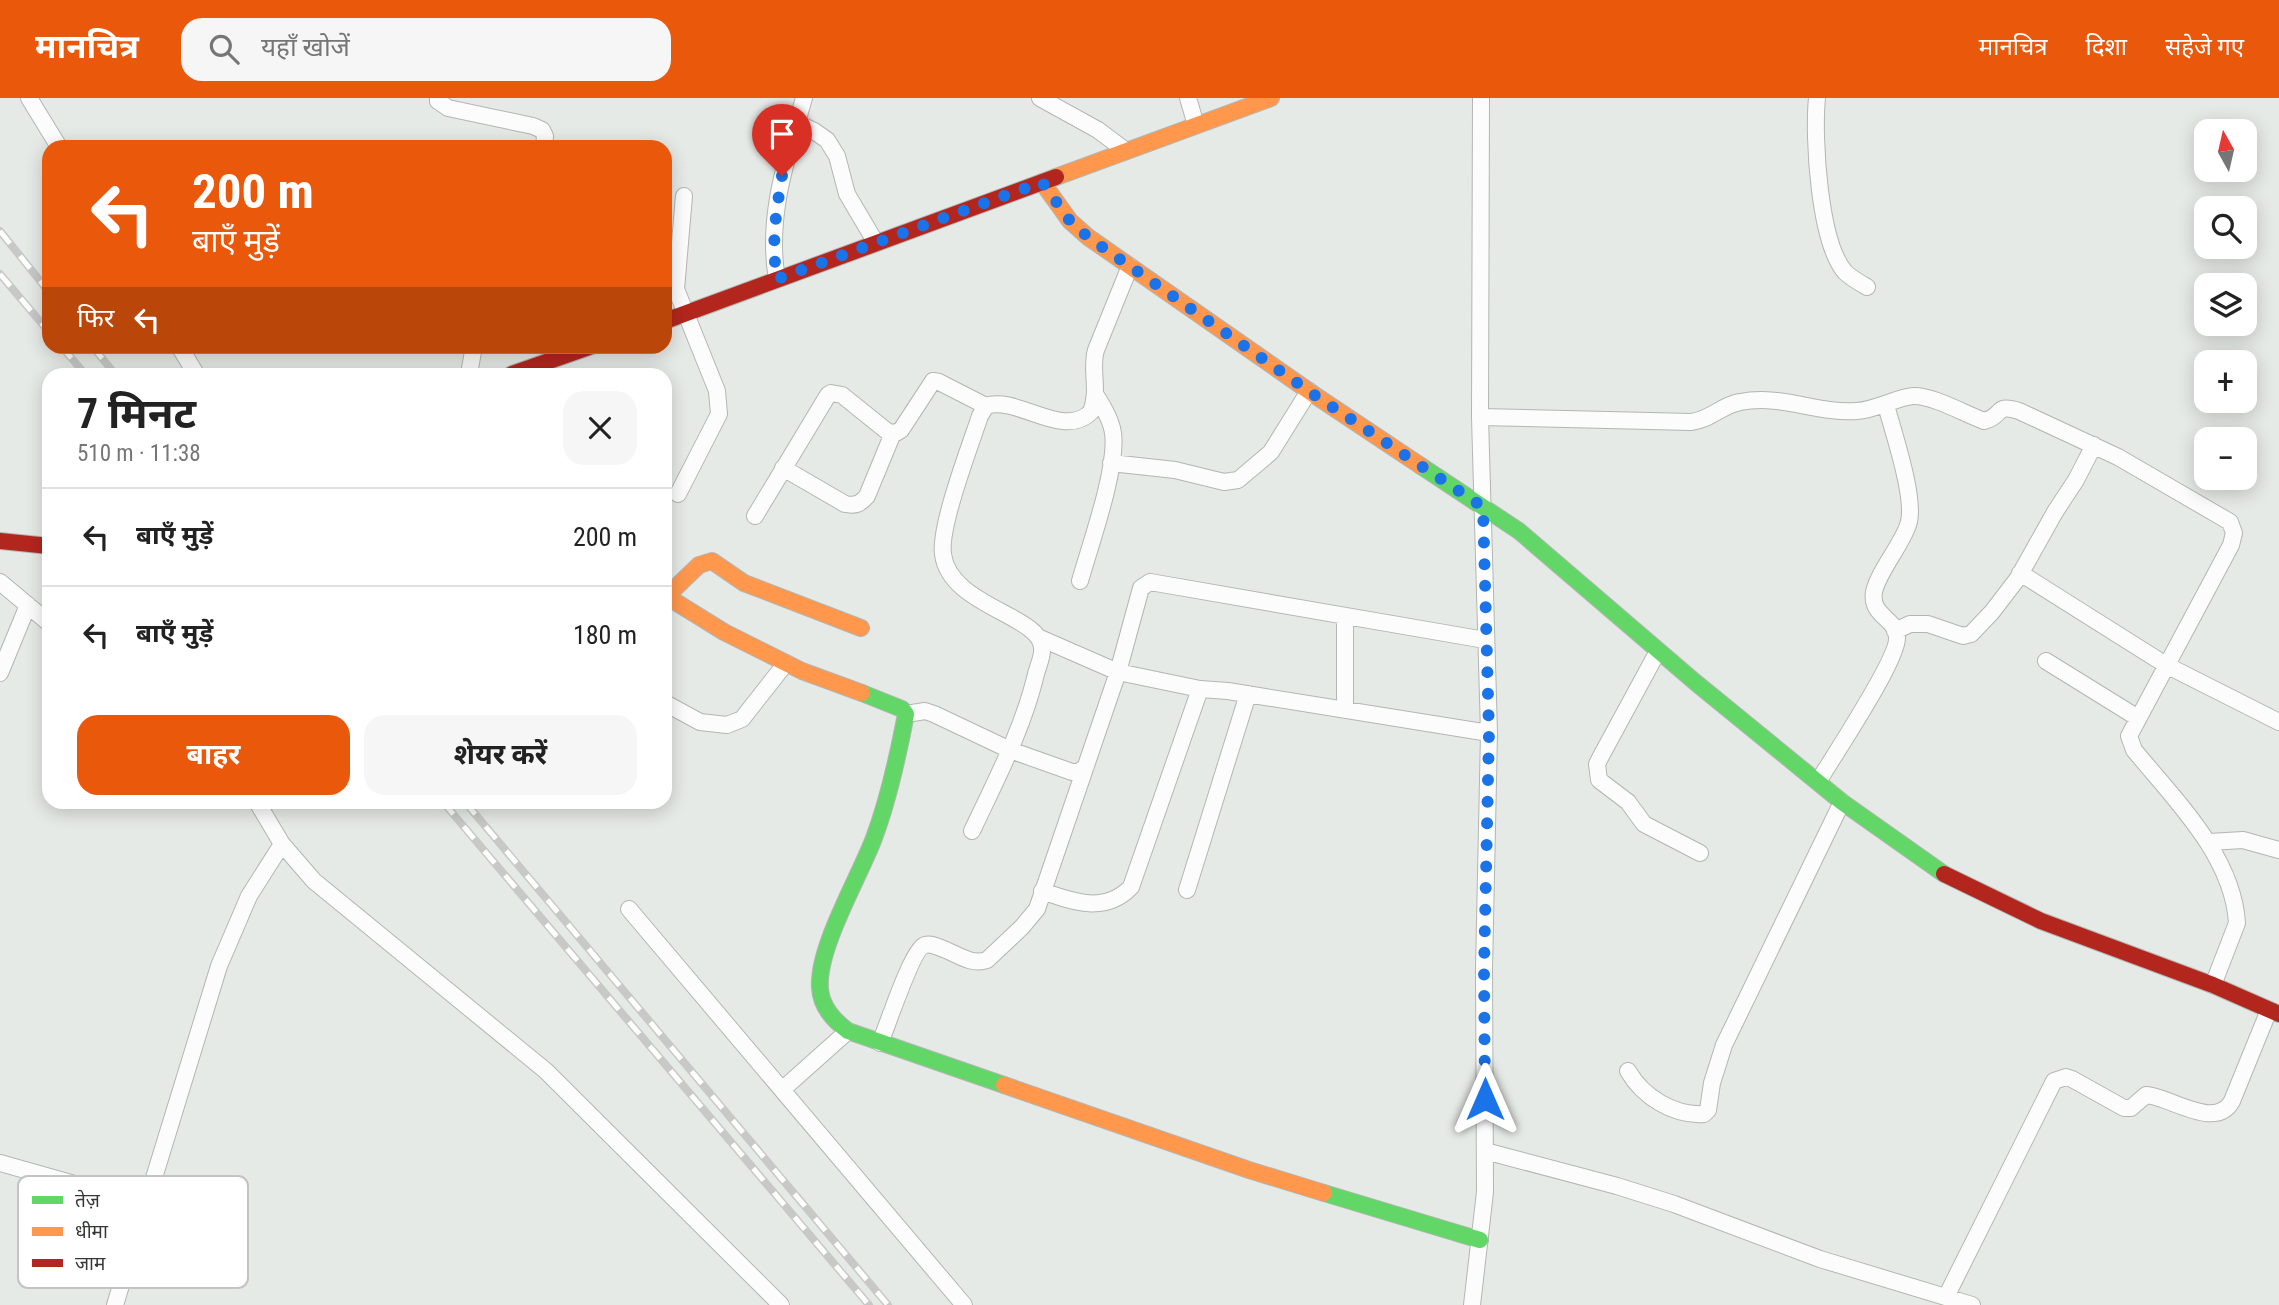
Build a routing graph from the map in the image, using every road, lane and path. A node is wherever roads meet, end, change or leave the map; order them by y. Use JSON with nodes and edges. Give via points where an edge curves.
{"nodes":[{"id":1,"x":29,"y":98,"type":"edge"},
{"id":2,"x":438,"y":98,"type":"edge"},
{"id":3,"x":804,"y":98,"type":"edge"},
{"id":4,"x":1040,"y":98,"type":"edge"},
{"id":5,"x":1188,"y":98,"type":"edge"},
{"id":6,"x":1271,"y":98,"type":"edge"},
{"id":7,"x":1480,"y":98,"type":"edge"},
{"id":8,"x":1817,"y":98,"type":"edge"},
{"id":9,"x":797,"y":123,"type":"junction"},
{"id":10,"x":1196,"y":125,"type":"junction"},
{"id":11,"x":55,"y":140,"type":"edge"},
{"id":12,"x":545,"y":140,"type":"edge"},
{"id":13,"x":1126,"y":151,"type":"junction"},
{"id":14,"x":1042,"y":182,"type":"junction"},
{"id":15,"x":684,"y":196,"type":"dead end"},
{"id":16,"x":876,"y":243,"type":"junction"},
{"id":17,"x":1130,"y":267,"type":"junction"},
{"id":18,"x":777,"y":279,"type":"junction"},
{"id":19,"x":1867,"y":288,"type":"dead end"},
{"id":20,"x":684,"y":314,"type":"junction"},
{"id":21,"x":672,"y":318,"type":"edge"},
{"id":22,"x":569,"y":354,"type":"edge"},
{"id":23,"x":529,"y":368,"type":"edge"},
{"id":24,"x":1309,"y":391,"type":"junction"},
{"id":25,"x":1095,"y":394,"type":"junction"},
{"id":26,"x":1886,"y":405,"type":"junction"},
{"id":27,"x":986,"y":406,"type":"junction"},
{"id":28,"x":1480,"y":417,"type":"junction"},
{"id":29,"x":893,"y":433,"type":"junction"},
{"id":30,"x":2094,"y":445,"type":"junction"},
{"id":31,"x":1111,"y":463,"type":"junction"},
{"id":32,"x":783,"y":468,"type":"junction"},
{"id":33,"x":678,"y":494,"type":"dead end"},
{"id":34,"x":1483,"y":507,"type":"junction"},
{"id":35,"x":755,"y":516,"type":"dead end"},
{"id":36,"x":0,"y":541,"type":"edge"},
{"id":37,"x":42,"y":545,"type":"edge"},
{"id":38,"x":2020,"y":573,"type":"junction"},
{"id":39,"x":0,"y":582,"type":"edge"},
{"id":40,"x":1080,"y":582,"type":"dead end"},
{"id":41,"x":672,"y":591,"type":"edge"},
{"id":42,"x":672,"y":598,"type":"edge"},
{"id":43,"x":28,"y":605,"type":"junction"},
{"id":44,"x":42,"y":617,"type":"edge"},
{"id":45,"x":1345,"y":617,"type":"junction"},
{"id":46,"x":861,"y":628,"type":"dead end"},
{"id":47,"x":1895,"y":631,"type":"junction"},
{"id":48,"x":1040,"y":638,"type":"junction"},
{"id":49,"x":1485,"y":640,"type":"junction"},
{"id":50,"x":1658,"y":651,"type":"junction"},
{"id":51,"x":2046,"y":661,"type":"dead end"},
{"id":52,"x":786,"y":663,"type":"junction"},
{"id":53,"x":2166,"y":665,"type":"junction"},
{"id":54,"x":1118,"y":672,"type":"junction"},
{"id":55,"x":0,"y":673,"type":"edge"},
{"id":56,"x":1200,"y":689,"type":"junction"},
{"id":57,"x":1248,"y":694,"type":"junction"},
{"id":58,"x":672,"y":708,"type":"edge"},
{"id":59,"x":1345,"y":710,"type":"junction"},
{"id":60,"x":906,"y":713,"type":"junction"},
{"id":61,"x":2138,"y":718,"type":"junction"},
{"id":62,"x":2279,"y":722,"type":"edge"},
{"id":63,"x":1489,"y":733,"type":"junction"},
{"id":64,"x":1010,"y":750,"type":"junction"},
{"id":65,"x":1085,"y":767,"type":"junction"},
{"id":66,"x":1818,"y":782,"type":"junction"},
{"id":67,"x":1842,"y":802,"type":"junction"},
{"id":68,"x":261,"y":809,"type":"edge"},
{"id":69,"x":972,"y":831,"type":"dead end"},
{"id":70,"x":2209,"y":842,"type":"junction"},
{"id":71,"x":282,"y":844,"type":"junction"},
{"id":72,"x":2279,"y":850,"type":"edge"},
{"id":73,"x":1700,"y":853,"type":"dead end"},
{"id":74,"x":1187,"y":890,"type":"dead end"},
{"id":75,"x":1042,"y":891,"type":"junction"},
{"id":76,"x":629,"y":909,"type":"dead end"},
{"id":77,"x":2213,"y":985,"type":"junction"},
{"id":78,"x":2274,"y":1012,"type":"edge"},
{"id":79,"x":848,"y":1031,"type":"junction"},
{"id":80,"x":880,"y":1043,"type":"junction"},
{"id":81,"x":1629,"y":1071,"type":"dead end"},
{"id":82,"x":783,"y":1089,"type":"junction"},
{"id":83,"x":1485,"y":1151,"type":"junction"},
{"id":84,"x":0,"y":1163,"type":"edge"},
{"id":85,"x":46,"y":1176,"type":"edge"},
{"id":86,"x":155,"y":1176,"type":"edge"},
{"id":87,"x":1480,"y":1240,"type":"junction"},
{"id":88,"x":119,"y":1288,"type":"edge"},
{"id":89,"x":1946,"y":1297,"type":"junction"},
{"id":90,"x":114,"y":1305,"type":"edge"},
{"id":91,"x":781,"y":1305,"type":"edge"},
{"id":92,"x":964,"y":1305,"type":"edge"},
{"id":93,"x":1472,"y":1305,"type":"edge"},
{"id":94,"x":1972,"y":1305,"type":"edge"}],
"edges":[{"from":1,"to":11,"type":"street"},
{"from":2,"to":12,"type":"street","via":[[448,108],[533,126],[542,130]]},
{"from":3,"to":9,"type":"street"},
{"from":4,"to":13,"type":"street"},
{"from":5,"to":10,"type":"street"},
{"from":6,"to":10,"type":"street"},
{"from":7,"to":28,"type":"street"},
{"from":8,"to":19,"type":"street","via":[[1816,135],[1827,232],[1846,272]]},
{"from":9,"to":16,"type":"street","via":[[827,140],[837,156],[847,194]]},
{"from":9,"to":18,"type":"street","via":[[773,233]]},
{"from":10,"to":13,"type":"street"},
{"from":13,"to":14,"type":"street"},
{"from":14,"to":16,"type":"street"},
{"from":14,"to":17,"type":"street","via":[[1070,221]]},
{"from":15,"to":20,"type":"street","via":[[675,281]]},
{"from":16,"to":18,"type":"street"},
{"from":17,"to":24,"type":"street"},
{"from":17,"to":25,"type":"street","via":[[1093,359]]},
{"from":18,"to":20,"type":"street"},
{"from":20,"to":21,"type":"street"},
{"from":20,"to":33,"type":"street","via":[[717,391],[719,414]]},
{"from":22,"to":23,"type":"street"},
{"from":24,"to":31,"type":"street","via":[[1270,452],[1238,480],[1224,482],[1175,470]]},
{"from":24,"to":34,"type":"street"},
{"from":25,"to":27,"type":"street","via":[[1091,412],[1072,420],[1059,421],[998,404]]},
{"from":25,"to":31,"type":"street","via":[[1113,429]]},
{"from":26,"to":28,"type":"street","via":[[1840,411],[1787,401],[1740,402],[1691,422]]},
{"from":26,"to":30,"type":"street","via":[[1916,396],[1984,421],[2007,407]]},
{"from":26,"to":47,"type":"street","via":[[1910,499],[1909,525],[1874,590],[1878,612]]},
{"from":27,"to":29,"type":"street","via":[[933,381],[901,430]]},
{"from":27,"to":48,"type":"street","via":[[947,523],[943,556],[954,580],[966,591]]},
{"from":28,"to":34,"type":"street"},
{"from":29,"to":32,"type":"street","via":[[842,395],[831,393]]},
{"from":29,"to":32,"type":"street","via":[[867,496],[854,506]]},
{"from":30,"to":38,"type":"street"},
{"from":30,"to":53,"type":"street","via":[[2233,527],[2231,545]]},
{"from":31,"to":40,"type":"street"},
{"from":32,"to":35,"type":"street"},
{"from":34,"to":49,"type":"street"},
{"from":34,"to":50,"type":"street","via":[[1519,531]]},
{"from":36,"to":37,"type":"street"},
{"from":38,"to":47,"type":"street","via":[[1970,634],[1963,636],[1928,624],[1910,624]]},
{"from":38,"to":53,"type":"street"},
{"from":39,"to":43,"type":"street"},
{"from":41,"to":46,"type":"street","via":[[699,565],[712,561],[744,583]]},
{"from":42,"to":52,"type":"street","via":[[724,632]]},
{"from":43,"to":44,"type":"street"},
{"from":43,"to":55,"type":"street"},
{"from":45,"to":49,"type":"street"},
{"from":45,"to":54,"type":"street","via":[[1150,582],[1141,587]]},
{"from":45,"to":59,"type":"street"},
{"from":47,"to":66,"type":"street","via":[[1896,645],[1873,692]]},
{"from":48,"to":54,"type":"street"},
{"from":48,"to":64,"type":"street","via":[[1043,649],[1033,689]]},
{"from":49,"to":63,"type":"street"},
{"from":50,"to":66,"type":"street"},
{"from":50,"to":73,"type":"street","via":[[1597,771],[1599,780],[1628,802],[1644,824]]},
{"from":51,"to":61,"type":"street"},
{"from":52,"to":58,"type":"street","via":[[741,719],[727,725],[700,722]]},
{"from":52,"to":60,"type":"street"},
{"from":53,"to":61,"type":"street"},
{"from":53,"to":62,"type":"street"},
{"from":54,"to":56,"type":"street"},
{"from":54,"to":65,"type":"street"},
{"from":56,"to":57,"type":"street"},
{"from":56,"to":75,"type":"street","via":[[1131,887],[1101,904]]},
{"from":57,"to":59,"type":"street"},
{"from":57,"to":74,"type":"street"},
{"from":59,"to":63,"type":"street"},
{"from":60,"to":64,"type":"street","via":[[934,714]]},
{"from":60,"to":79,"type":"street","via":[[874,837],[819,973],[820,998],[838,1025]]},
{"from":61,"to":70,"type":"street","via":[[2129,736],[2134,750]]},
{"from":63,"to":83,"type":"street"},
{"from":64,"to":65,"type":"street","via":[[1072,772]]},
{"from":64,"to":69,"type":"street"},
{"from":65,"to":75,"type":"street"},
{"from":66,"to":67,"type":"street"},
{"from":67,"to":77,"type":"street","via":[[1968,888],[2041,921]]},
{"from":67,"to":81,"type":"street","via":[[1724,1045],[1708,1110],[1696,1115],[1670,1108],[1643,1091]]},
{"from":68,"to":71,"type":"street"},
{"from":70,"to":72,"type":"street","via":[[2243,840]]},
{"from":70,"to":77,"type":"street","via":[[2237,923]]},
{"from":71,"to":86,"type":"street","via":[[249,897],[219,966]]},
{"from":71,"to":91,"type":"street","via":[[314,881],[546,1071]]},
{"from":75,"to":80,"type":"street","via":[[1032,916],[987,960],[971,961],[933,945],[917,951]]},
{"from":76,"to":82,"type":"street"},
{"from":77,"to":78,"type":"street"},
{"from":78,"to":89,"type":"street","via":[[2232,1101],[2220,1113],[2210,1115],[2146,1094],[2131,1108],[2124,1108],[2072,1079],[2054,1081]]},
{"from":79,"to":80,"type":"street"},
{"from":79,"to":82,"type":"street"},
{"from":80,"to":87,"type":"street","via":[[1250,1170]]},
{"from":82,"to":92,"type":"street"},
{"from":83,"to":87,"type":"street"},
{"from":83,"to":89,"type":"street","via":[[1674,1204],[1820,1259]]},
{"from":84,"to":85,"type":"street"},
{"from":87,"to":93,"type":"street"},
{"from":88,"to":90,"type":"street"},
{"from":89,"to":94,"type":"street"}]}
